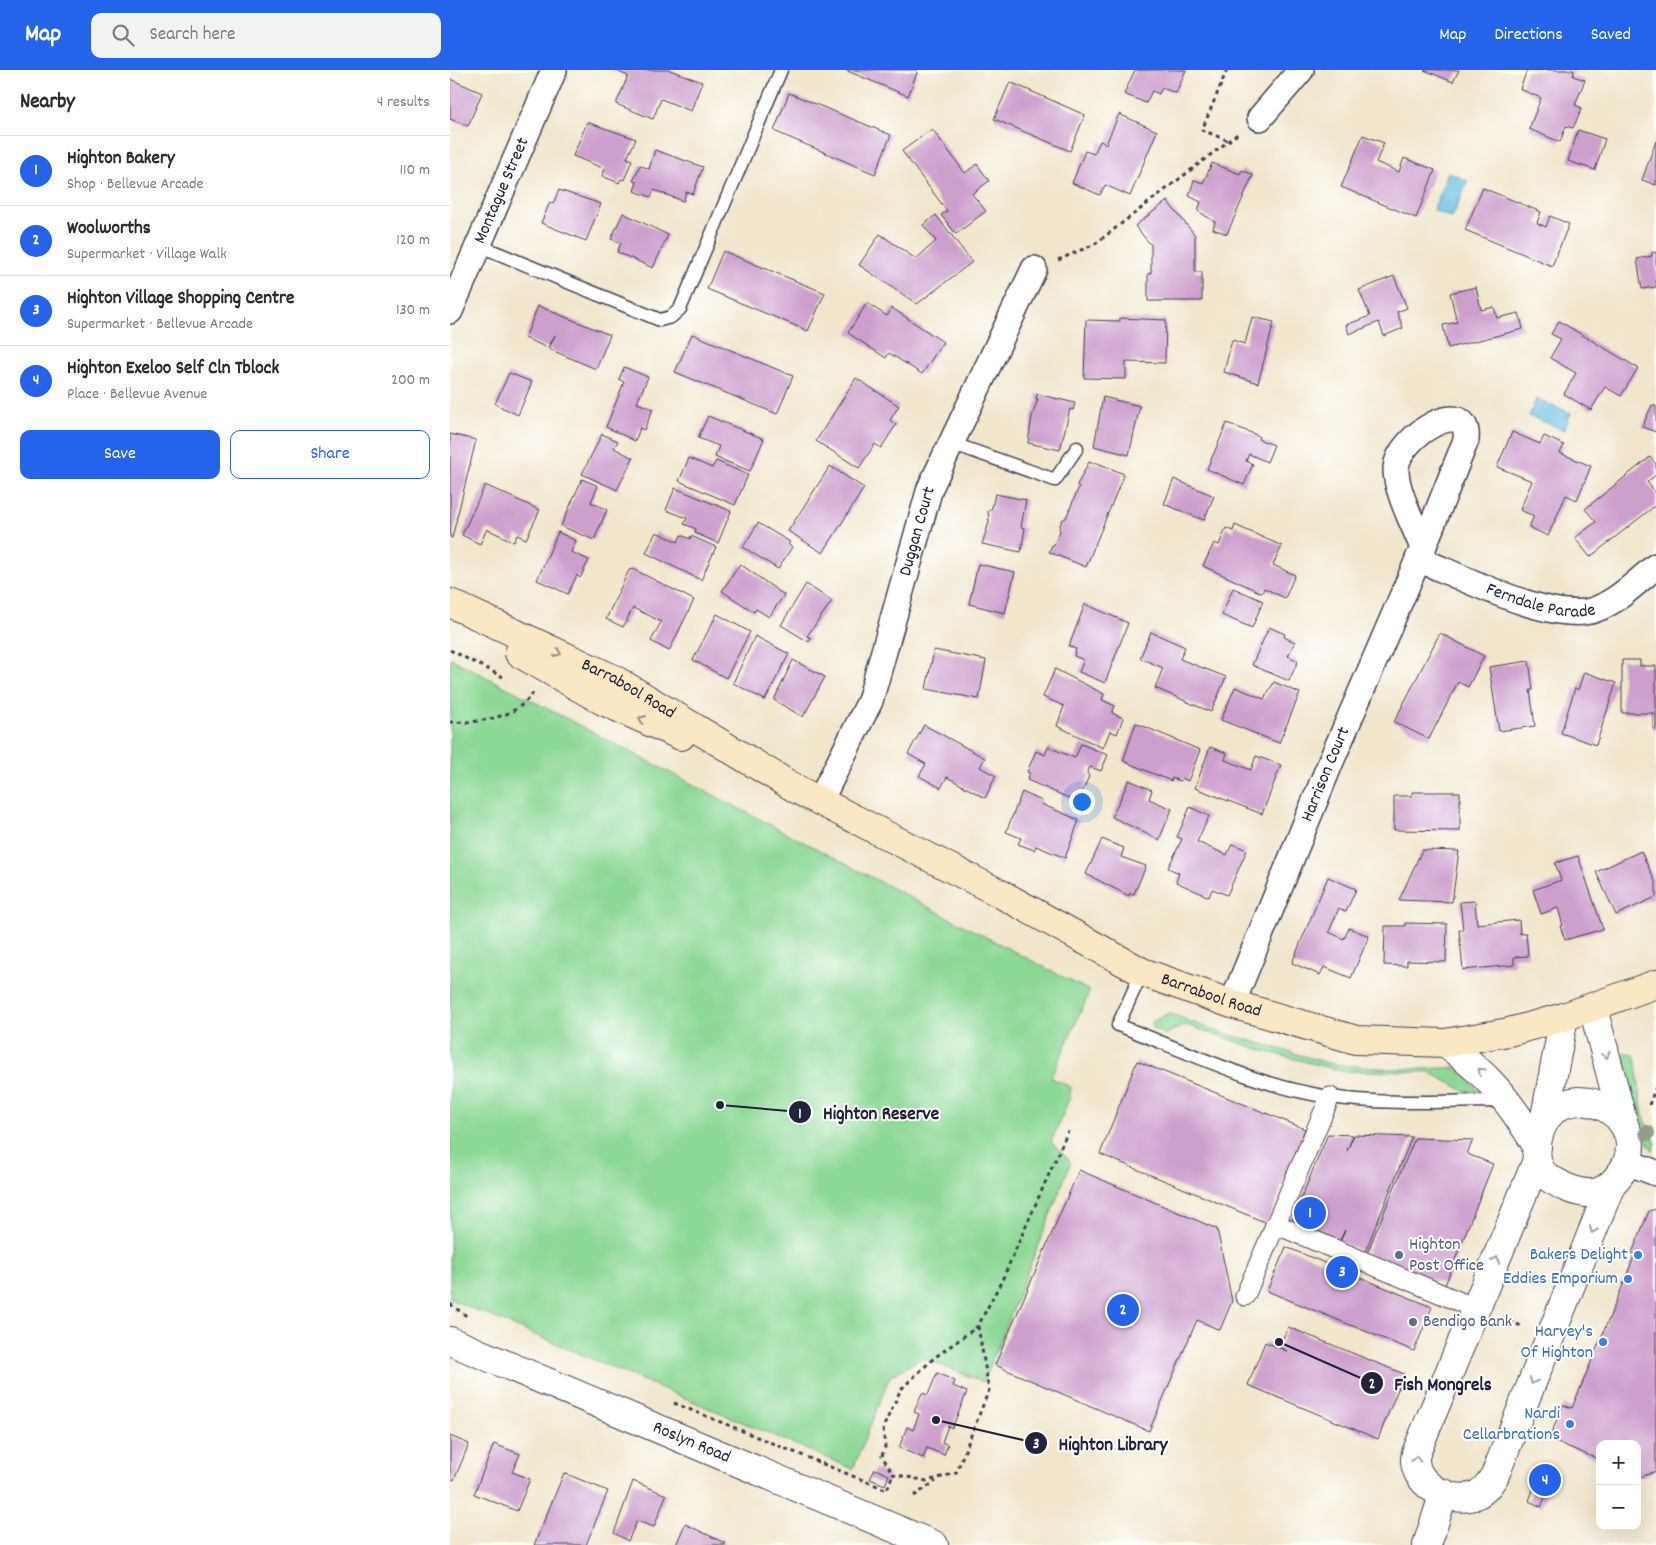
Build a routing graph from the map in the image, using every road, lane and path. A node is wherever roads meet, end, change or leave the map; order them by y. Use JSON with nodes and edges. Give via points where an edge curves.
{"nodes":[{"id":1,"x":554,"y":70,"type":"edge"},
{"id":2,"x":782,"y":70,"type":"edge"},
{"id":3,"x":1227,"y":70,"type":"edge"},
{"id":4,"x":1301,"y":70,"type":"edge"},
{"id":5,"x":1260,"y":118,"type":"joint"},
{"id":6,"x":1229,"y":141,"type":"junction"},
{"id":7,"x":478,"y":245,"type":"junction"},
{"id":8,"x":1034,"y":269,"type":"joint"},
{"id":9,"x":450,"y":311,"type":"edge"},
{"id":10,"x":952,"y":443,"type":"junction"},
{"id":11,"x":1077,"y":448,"type":"dead end"},
{"id":12,"x":1421,"y":554,"type":"joint"},
{"id":13,"x":1656,"y":566,"type":"edge"},
{"id":14,"x":450,"y":604,"type":"edge"},
{"id":15,"x":450,"y":612,"type":"edge"},
{"id":16,"x":450,"y":650,"type":"edge"},
{"id":17,"x":508,"y":680,"type":"dead end"},
{"id":18,"x":525,"y":689,"type":"dead end"},
{"id":19,"x":450,"y":722,"type":"edge"},
{"id":20,"x":809,"y":796,"type":"junction"},
{"id":21,"x":1142,"y":972,"type":"junction"},
{"id":22,"x":1656,"y":984,"type":"edge"},
{"id":23,"x":1232,"y":1004,"type":"junction"},
{"id":24,"x":1593,"y":1008,"type":"junction"},
{"id":25,"x":1564,"y":1017,"type":"junction"},
{"id":26,"x":1445,"y":1043,"type":"junction"},
{"id":27,"x":1656,"y":1087,"type":"edge"},
{"id":28,"x":1330,"y":1097,"type":"junction"},
{"id":29,"x":1507,"y":1101,"type":"junction"},
{"id":30,"x":1647,"y":1109,"type":"dead end"},
{"id":31,"x":1626,"y":1129,"type":"junction"},
{"id":32,"x":1068,"y":1131,"type":"dead end"},
{"id":33,"x":1539,"y":1143,"type":"junction"},
{"id":34,"x":1627,"y":1162,"type":"junction"},
{"id":35,"x":1656,"y":1174,"type":"edge"},
{"id":36,"x":1611,"y":1185,"type":"junction"},
{"id":37,"x":1275,"y":1224,"type":"junction"},
{"id":38,"x":1245,"y":1296,"type":"dead end"},
{"id":39,"x":450,"y":1304,"type":"edge"},
{"id":40,"x":1477,"y":1309,"type":"junction"},
{"id":41,"x":470,"y":1318,"type":"dead end"},
{"id":42,"x":978,"y":1326,"type":"junction"},
{"id":43,"x":1551,"y":1337,"type":"junction"},
{"id":44,"x":450,"y":1341,"type":"edge"},
{"id":45,"x":669,"y":1400,"type":"dead end"},
{"id":46,"x":893,"y":1474,"type":"junction"},
{"id":47,"x":938,"y":1480,"type":"junction"},
{"id":48,"x":1444,"y":1493,"type":"junction"},
{"id":49,"x":914,"y":1496,"type":"dead end"},
{"id":50,"x":934,"y":1545,"type":"edge"},
{"id":51,"x":1427,"y":1545,"type":"edge"}],
"edges":[{"from":1,"to":7,"type":"street","name":"Montague Street"},
{"from":2,"to":7,"type":"lane","via":[[680,309],[672,318],[660,320]]},
{"from":3,"to":6,"type":"path","via":[[1202,130]]},
{"from":4,"to":5,"type":"street"},
{"from":5,"to":6,"type":"path"},
{"from":6,"to":8,"type":"path","via":[[1094,244]]},
{"from":7,"to":9,"type":"street","name":"Montague Street"},
{"from":8,"to":10,"type":"street","name":"Duggan Court"},
{"from":10,"to":11,"type":"lane","via":[[1055,480]]},
{"from":10,"to":20,"type":"street","name":"Duggan Court","via":[[930,488],[870,701]]},
{"from":12,"to":13,"type":"street","name":"Ferndale Parade","via":[[1537,607],[1576,614],[1602,607]]},
{"from":12,"to":23,"type":"street","name":"Harrison Court","via":[[1332,759]]},
{"from":14,"to":20,"type":"main road","name":"Barrabool Road","one_way":true,"via":[[614,679]]},
{"from":20,"to":15,"type":"main road","name":"Barrabool Road","one_way":true,"via":[[603,701]]},
{"from":16,"to":17,"type":"path"},
{"from":18,"to":19,"type":"path","via":[[533,694],[518,708],[479,721]]},
{"from":20,"to":21,"type":"main road","name":"Barrabool Road","via":[[1001,894]]},
{"from":21,"to":23,"type":"main road","name":"Barrabool Road"},
{"from":21,"to":28,"type":"lane","via":[[1118,1025],[1282,1087]]},
{"from":22,"to":24,"type":"main road","name":"Barrabool Road"},
{"from":23,"to":26,"type":"main road","name":"Barrabool Road","via":[[1356,1040]]},
{"from":24,"to":25,"type":"main road","name":"Barrabool Road"},
{"from":24,"to":31,"type":"street","one_way":true},
{"from":25,"to":26,"type":"main road","name":"Barrabool Road","via":[[1509,1032]]},
{"from":25,"to":33,"type":"street"},
{"from":29,"to":26,"type":"street","one_way":true,"via":[[1476,1066]]},
{"from":27,"to":30,"type":"path"},
{"from":28,"to":29,"type":"lane","via":[[1433,1102]]},
{"from":28,"to":37,"type":"street"},
{"from":29,"to":33,"type":"street"},
{"from":31,"to":33,"type":"street","via":[[1612,1110],[1591,1102],[1564,1104],[1552,1112]]},
{"from":31,"to":34,"type":"street","via":[[1630,1146]]},
{"from":32,"to":42,"type":"path","via":[[1003,1278]]},
{"from":33,"to":36,"type":"street","via":[[1543,1174],[1572,1190],[1597,1192]]},
{"from":40,"to":33,"type":"street","one_way":true},
{"from":34,"to":35,"type":"street"},
{"from":34,"to":36,"type":"street"},
{"from":36,"to":43,"type":"street","one_way":true},
{"from":37,"to":38,"type":"street"},
{"from":37,"to":40,"type":"street"},
{"from":39,"to":41,"type":"path"},
{"from":40,"to":43,"type":"path"},
{"from":48,"to":40,"type":"street","one_way":true,"via":[[1425,1481],[1416,1470],[1414,1458]]},
{"from":42,"to":46,"type":"path","via":[[934,1358],[902,1389],[883,1428],[885,1447],[882,1456]]},
{"from":42,"to":47,"type":"path","via":[[989,1390],[956,1473]]},
{"from":43,"to":48,"type":"street","one_way":true,"via":[[1492,1481],[1473,1496]]},
{"from":44,"to":50,"type":"street","name":"Roslyn Road"},
{"from":45,"to":46,"type":"path","via":[[886,1490]]},
{"from":46,"to":47,"type":"path"},
{"from":47,"to":49,"type":"path"},
{"from":48,"to":51,"type":"street"}]}
